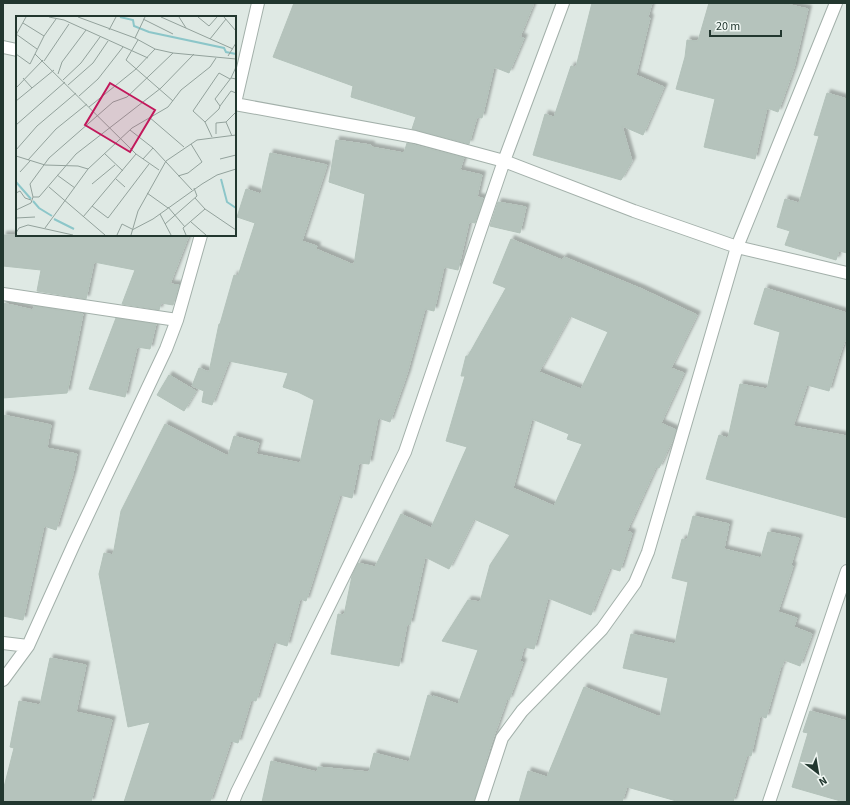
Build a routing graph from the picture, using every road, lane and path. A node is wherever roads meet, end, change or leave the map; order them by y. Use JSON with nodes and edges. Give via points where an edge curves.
{"nodes":[{"id":1,"x":258,"y":3,"type":"edge"},
{"id":2,"x":563,"y":3,"type":"edge"},
{"id":3,"x":836,"y":3,"type":"edge"},
{"id":4,"x":3,"y":47,"type":"edge"},
{"id":5,"x":16,"y":50,"type":"edge"},
{"id":6,"x":236,"y":99,"type":"edge"},
{"id":7,"x":236,"y":103,"type":"edge"},
{"id":8,"x":504,"y":161,"type":"junction"},
{"id":9,"x":201,"y":236,"type":"edge"},
{"id":10,"x":737,"y":247,"type":"junction"},
{"id":11,"x":847,"y":273,"type":"edge"},
{"id":12,"x":3,"y":294,"type":"edge"},
{"id":13,"x":177,"y":320,"type":"junction"},
{"id":14,"x":847,"y":571,"type":"edge"},
{"id":15,"x":3,"y":643,"type":"edge"},
{"id":16,"x":28,"y":646,"type":"junction"},
{"id":17,"x":3,"y":680,"type":"edge"},
{"id":18,"x":233,"y":802,"type":"edge"},
{"id":19,"x":481,"y":802,"type":"edge"},
{"id":20,"x":769,"y":802,"type":"edge"}],
"edges":[{"from":1,"to":6,"type":"street"},
{"from":2,"to":8,"type":"street"},
{"from":3,"to":10,"type":"street"},
{"from":4,"to":5,"type":"street"},
{"from":7,"to":8,"type":"street","via":[[415,137]]},
{"from":8,"to":10,"type":"street"},
{"from":8,"to":18,"type":"street","via":[[405,452]]},
{"from":9,"to":13,"type":"street"},
{"from":10,"to":11,"type":"street"},
{"from":10,"to":19,"type":"street","via":[[648,552],[635,583],[602,629],[522,711],[502,738]]},
{"from":12,"to":13,"type":"street"},
{"from":13,"to":16,"type":"street","via":[[166,349]]},
{"from":14,"to":20,"type":"street"},
{"from":15,"to":16,"type":"street"},
{"from":16,"to":17,"type":"street"}]}
